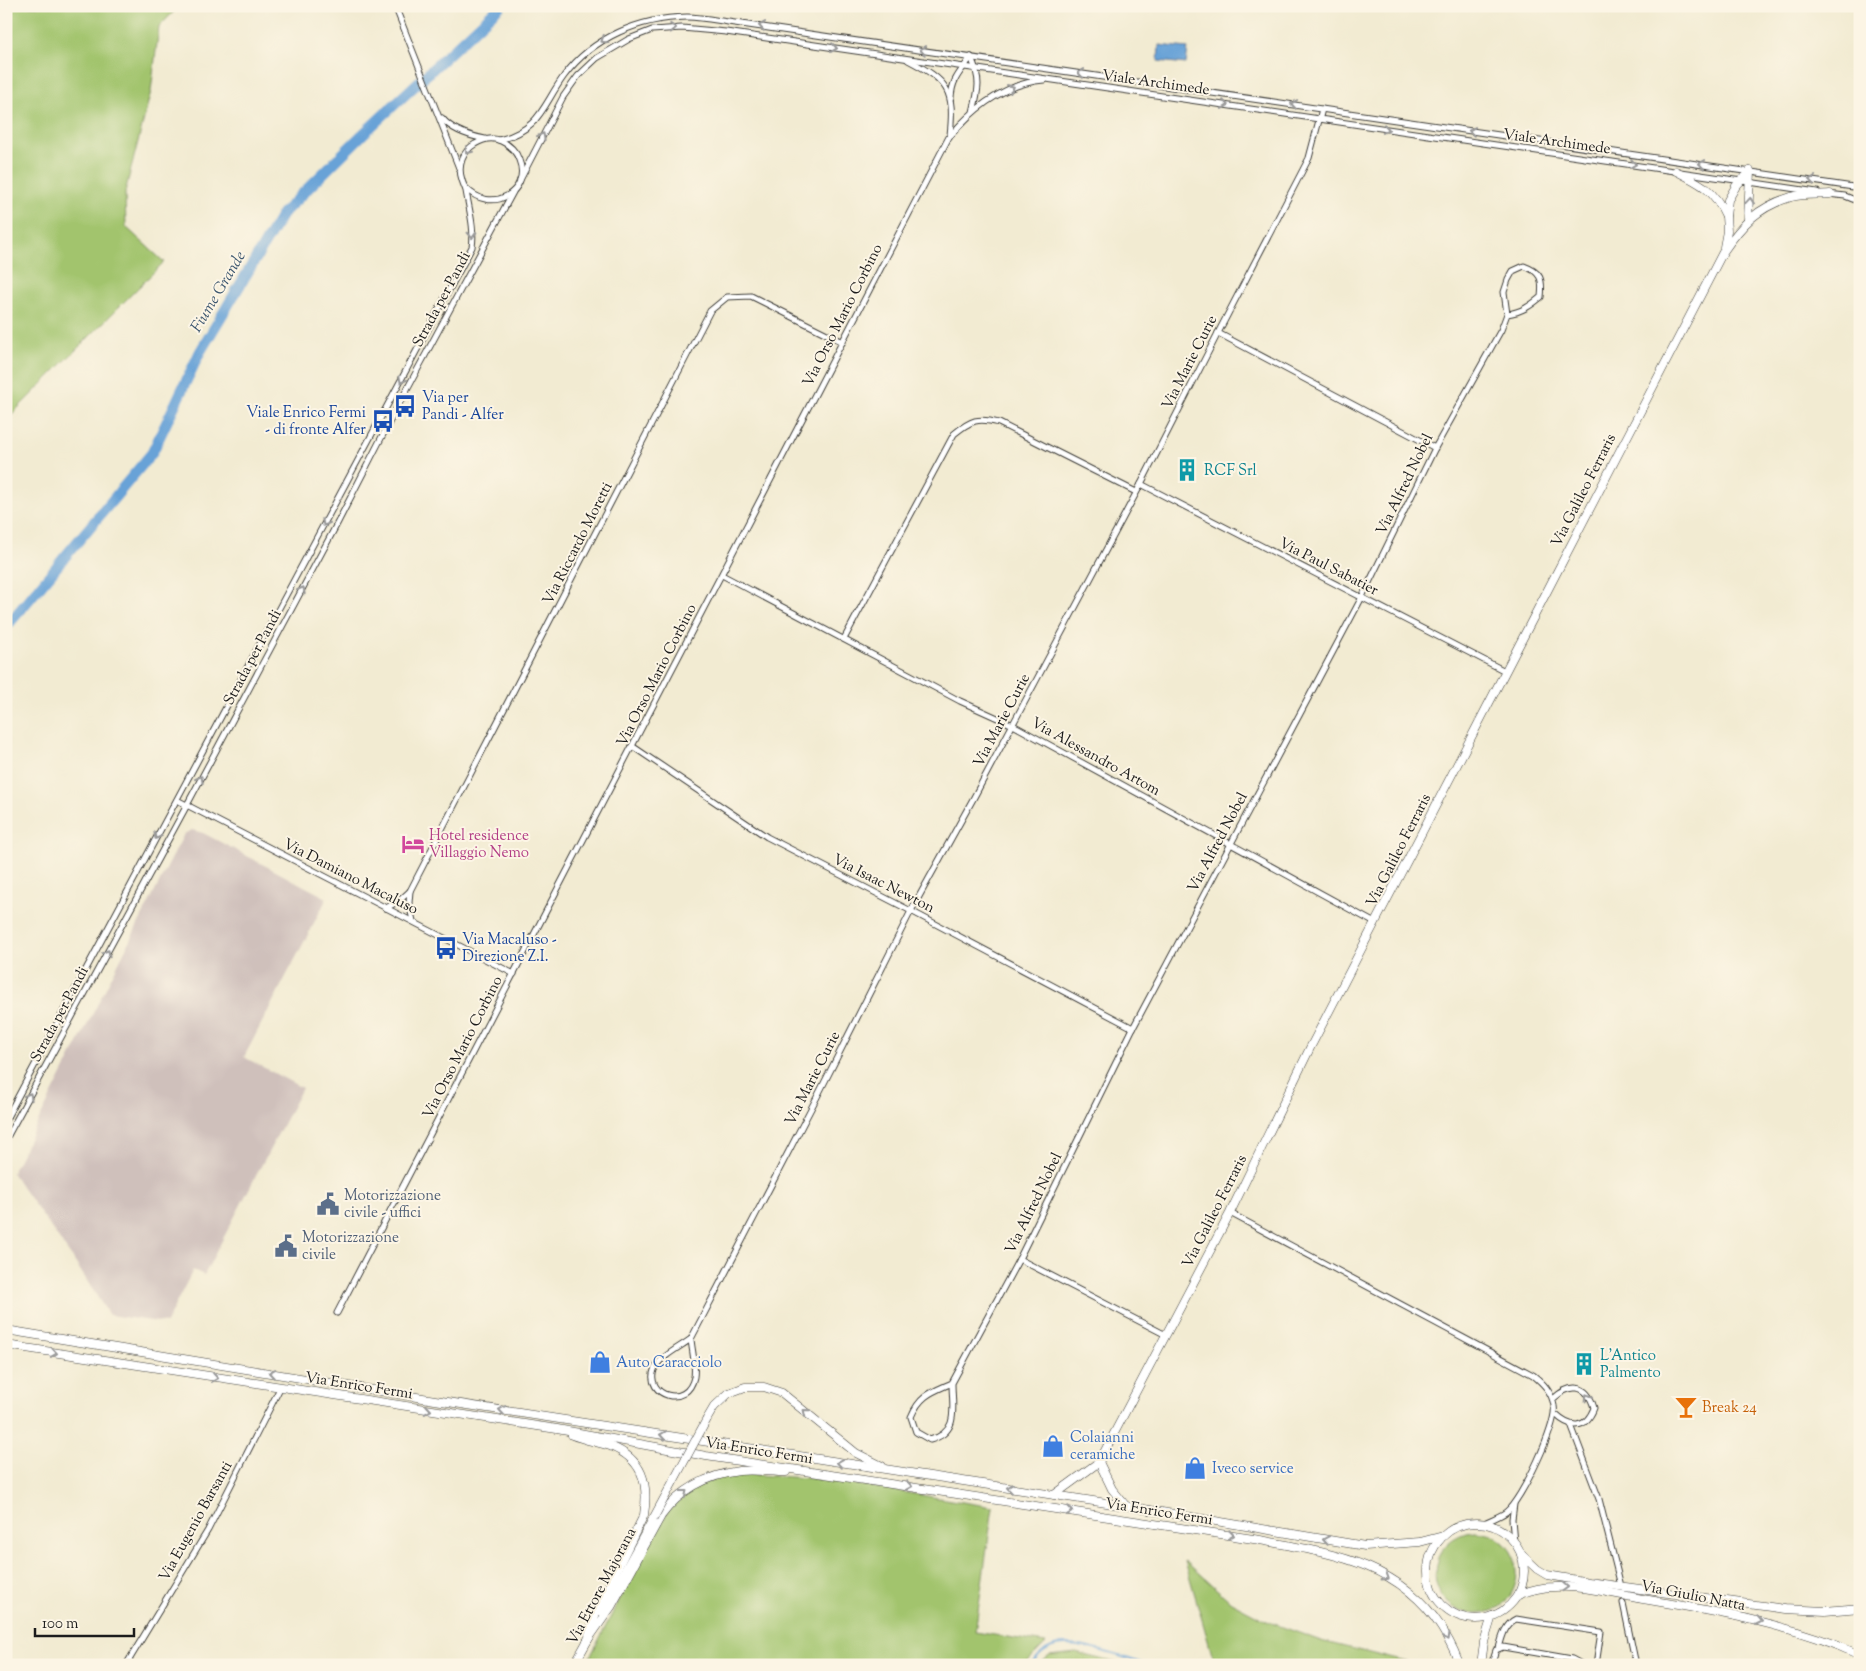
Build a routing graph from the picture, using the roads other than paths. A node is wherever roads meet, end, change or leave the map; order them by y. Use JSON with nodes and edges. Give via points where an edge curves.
{"nodes":[{"id":1,"x":395,"y":6,"type":"edge"},
{"id":2,"x":971,"y":57,"type":"junction"},
{"id":3,"x":905,"y":58,"type":"junction"},
{"id":4,"x":964,"y":67,"type":"junction"},
{"id":5,"x":976,"y":68,"type":"junction"},
{"id":6,"x":1056,"y":80,"type":"junction"},
{"id":7,"x":951,"y":100,"type":"junction"},
{"id":8,"x":1322,"y":109,"type":"junction"},
{"id":9,"x":437,"y":112,"type":"junction"},
{"id":10,"x":973,"y":112,"type":"junction"},
{"id":11,"x":1320,"y":120,"type":"junction"},
{"id":12,"x":950,"y":135,"type":"junction"},
{"id":13,"x":490,"y":139,"type":"junction"},
{"id":14,"x":499,"y":140,"type":"junction"},
{"id":15,"x":1676,"y":170,"type":"junction"},
{"id":16,"x":460,"y":171,"type":"junction"},
{"id":17,"x":1750,"y":171,"type":"junction"},
{"id":18,"x":520,"y":180,"type":"junction"},
{"id":19,"x":1742,"y":180,"type":"junction"},
{"id":20,"x":1750,"y":182,"type":"junction"},
{"id":21,"x":517,"y":186,"type":"junction"},
{"id":22,"x":465,"y":187,"type":"junction"},
{"id":23,"x":1860,"y":188,"type":"edge"},
{"id":24,"x":1830,"y":194,"type":"junction"},
{"id":25,"x":1860,"y":202,"type":"edge"},
{"id":26,"x":1726,"y":216,"type":"junction"},
{"id":27,"x":1748,"y":220,"type":"junction"},
{"id":28,"x":1723,"y":252,"type":"junction"},
{"id":29,"x":1507,"y":314,"type":"junction"},
{"id":30,"x":1218,"y":333,"type":"junction"},
{"id":31,"x":843,"y":342,"type":"junction"},
{"id":32,"x":1435,"y":448,"type":"junction"},
{"id":33,"x":1141,"y":484,"type":"junction"},
{"id":34,"x":1136,"y":492,"type":"junction"},
{"id":35,"x":722,"y":574,"type":"junction"},
{"id":36,"x":1362,"y":597,"type":"junction"},
{"id":37,"x":844,"y":639,"type":"junction"},
{"id":38,"x":1505,"y":671,"type":"junction"},
{"id":39,"x":1013,"y":725,"type":"junction"},
{"id":40,"x":632,"y":746,"type":"junction"},
{"id":41,"x":177,"y":800,"type":"junction"},
{"id":42,"x":187,"y":805,"type":"junction"},
{"id":43,"x":1230,"y":844,"type":"junction"},
{"id":44,"x":410,"y":891,"type":"junction"},
{"id":45,"x":386,"y":908,"type":"junction"},
{"id":46,"x":911,"y":911,"type":"junction"},
{"id":47,"x":413,"y":922,"type":"junction"},
{"id":48,"x":1375,"y":923,"type":"junction"},
{"id":49,"x":514,"y":974,"type":"junction"},
{"id":50,"x":1133,"y":1028,"type":"junction"},
{"id":51,"x":6,"y":1118,"type":"edge"},
{"id":52,"x":6,"y":1139,"type":"edge"},
{"id":53,"x":1230,"y":1213,"type":"junction"},
{"id":54,"x":1019,"y":1259,"type":"junction"},
{"id":55,"x":337,"y":1313,"type":"dead end"},
{"id":56,"x":9,"y":1331,"type":"edge"},
{"id":57,"x":1166,"y":1335,"type":"junction"},
{"id":58,"x":691,"y":1339,"type":"junction"},
{"id":59,"x":6,"y":1345,"type":"edge"},
{"id":60,"x":952,"y":1384,"type":"junction"},
{"id":61,"x":280,"y":1388,"type":"junction"},
{"id":62,"x":1553,"y":1399,"type":"junction"},
{"id":63,"x":1555,"y":1414,"type":"junction"},
{"id":64,"x":1571,"y":1426,"type":"junction"},
{"id":65,"x":557,"y":1429,"type":"junction"},
{"id":66,"x":1099,"y":1462,"type":"junction"},
{"id":67,"x":889,"y":1470,"type":"junction"},
{"id":68,"x":809,"y":1472,"type":"junction"},
{"id":69,"x":1054,"y":1495,"type":"junction"},
{"id":70,"x":1515,"y":1501,"type":"junction"},
{"id":71,"x":1126,"y":1506,"type":"junction"},
{"id":72,"x":1482,"y":1524,"type":"junction"},
{"id":73,"x":1443,"y":1536,"type":"junction"},
{"id":74,"x":1514,"y":1542,"type":"junction"},
{"id":75,"x":1521,"y":1554,"type":"junction"},
{"id":76,"x":1620,"y":1582,"type":"dead end"},
{"id":77,"x":1431,"y":1589,"type":"junction"},
{"id":78,"x":1518,"y":1595,"type":"junction"},
{"id":79,"x":1623,"y":1603,"type":"dead end"},
{"id":80,"x":1860,"y":1608,"type":"edge"},
{"id":81,"x":1430,"y":1611,"type":"junction"},
{"id":82,"x":1450,"y":1611,"type":"junction"},
{"id":83,"x":1492,"y":1616,"type":"junction"},
{"id":84,"x":587,"y":1641,"type":"junction"},
{"id":85,"x":1499,"y":1648,"type":"junction"},
{"id":86,"x":1860,"y":1655,"type":"edge"},
{"id":87,"x":126,"y":1665,"type":"edge"},
{"id":88,"x":574,"y":1665,"type":"edge"},
{"id":89,"x":1459,"y":1665,"type":"edge"},
{"id":90,"x":1481,"y":1665,"type":"edge"},
{"id":91,"x":1491,"y":1665,"type":"edge"},
{"id":92,"x":1583,"y":1665,"type":"edge"},
{"id":93,"x":1596,"y":1665,"type":"edge"},
{"id":94,"x":1636,"y":1665,"type":"edge"}],
"edges":[{"from":1,"to":9,"type":"street","name":"Strada per Pandi"},
{"from":2,"to":4,"type":"street","name":"Via Orso Mario Corbino"},
{"from":2,"to":5,"type":"street"},
{"from":8,"to":2,"type":"street","name":"Viale Archimede","one_way":true},
{"from":2,"to":14,"type":"street","name":"Viale Archimede","one_way":true,"via":[[688,17],[660,20],[627,28],[598,44],[564,76],[533,122],[517,134]]},
{"from":3,"to":4,"type":"street","name":"Viale Archimede"},
{"from":3,"to":7,"type":"street","via":[[935,77]]},
{"from":18,"to":3,"type":"street","name":"Viale Archimede","one_way":true,"via":[[563,97],[578,76],[616,45],[652,30],[707,30]]},
{"from":4,"to":5,"type":"street","name":"Viale Archimede"},
{"from":4,"to":7,"type":"street","name":"Via Orso Mario Corbino","via":[[954,82]]},
{"from":5,"to":6,"type":"street","name":"Viale Archimede"},
{"from":5,"to":10,"type":"street","via":[[979,85]]},
{"from":10,"to":6,"type":"street","one_way":true,"via":[[1018,85]]},
{"from":6,"to":11,"type":"street","name":"Viale Archimede","one_way":true},
{"from":7,"to":12,"type":"street","name":"Via Orso Mario Corbino"},
{"from":8,"to":11,"type":"street","name":"Via Marie Curie"},
{"from":17,"to":8,"type":"street","name":"Viale Archimede","one_way":true},
{"from":9,"to":13,"type":"street","via":[[454,129]]},
{"from":9,"to":16,"type":"street","name":"Strada per Pandi"},
{"from":10,"to":12,"type":"street"},
{"from":11,"to":15,"type":"street","name":"Viale Archimede","one_way":true},
{"from":11,"to":30,"type":"street","name":"Via Marie Curie","via":[[1309,158]]},
{"from":12,"to":31,"type":"street","name":"Via Orso Mario Corbino"},
{"from":13,"to":14,"type":"street"},
{"from":13,"to":16,"type":"street","one_way":true,"via":[[480,141],[465,153]]},
{"from":14,"to":18,"type":"street","via":[[516,153],[520,162]]},
{"from":15,"to":19,"type":"street","name":"Viale Archimede"},
{"from":15,"to":26,"type":"street","via":[[1701,183],[1718,200]]},
{"from":16,"to":22,"type":"street","name":"Strada per Pandi"},
{"from":17,"to":19,"type":"street","name":"Via Galileo Ferraris"},
{"from":17,"to":20,"type":"street"},
{"from":23,"to":17,"type":"street","name":"Viale Archimede","one_way":true},
{"from":18,"to":21,"type":"street","name":"Strada per Pandi"},
{"from":19,"to":20,"type":"street","name":"Viale Archimede"},
{"from":19,"to":26,"type":"street","name":"Via Galileo Ferraris","via":[[1728,200]]},
{"from":20,"to":24,"type":"street","name":"Viale Archimede"},
{"from":27,"to":20,"type":"street","one_way":true},
{"from":21,"to":22,"type":"street","name":"Strada per Pandi","via":[[496,200],[471,194]]},
{"from":42,"to":21,"type":"street","name":"Strada per Pandi","one_way":true},
{"from":22,"to":41,"type":"street","name":"Strada per Pandi","one_way":true,"via":[[474,238],[472,248]]},
{"from":24,"to":25,"type":"street","name":"Viale Archimede"},
{"from":24,"to":27,"type":"street","name":"Via Galileo Ferraris","via":[[1793,197]]},
{"from":26,"to":28,"type":"street","name":"Via Galileo Ferraris"},
{"from":27,"to":28,"type":"street","name":"Via Galileo Ferraris"},
{"from":28,"to":38,"type":"street","name":"Via Galileo Ferraris"},
{"from":29,"to":29,"type":"street","name":"Via Alfred Nobel","via":[[1504,292],[1513,271],[1524,266],[1534,270],[1540,278],[1541,297],[1528,308]]},
{"from":29,"to":32,"type":"street","name":"Via Alfred Nobel"},
{"from":30,"to":32,"type":"street"},
{"from":30,"to":33,"type":"street","name":"Via Marie Curie"},
{"from":31,"to":35,"type":"street","name":"Via Orso Mario Corbino"},
{"from":31,"to":44,"type":"street","name":"Via Riccardo Moretti","via":[[751,296],[728,298],[710,311]]},
{"from":32,"to":36,"type":"street","name":"Via Alfred Nobel"},
{"from":33,"to":34,"type":"street","name":"Via Marie Curie"},
{"from":33,"to":36,"type":"street","name":"Via Paul Sabatier"},
{"from":34,"to":37,"type":"street","via":[[999,422],[972,421],[954,434]]},
{"from":34,"to":39,"type":"street","name":"Via Marie Curie"},
{"from":35,"to":37,"type":"street","name":"Via Alessandro Artom"},
{"from":35,"to":40,"type":"street","name":"Via Orso Mario Corbino"},
{"from":36,"to":38,"type":"street","name":"Via Paul Sabatier"},
{"from":36,"to":43,"type":"street","name":"Via Alfred Nobel"},
{"from":37,"to":39,"type":"street","name":"Via Alessandro Artom","via":[[960,701]]},
{"from":38,"to":48,"type":"street","name":"Via Galileo Ferraris"},
{"from":39,"to":43,"type":"street","name":"Via Alessandro Artom"},
{"from":39,"to":46,"type":"street","name":"Via Marie Curie"},
{"from":40,"to":46,"type":"street","name":"Via Isaac Newton","via":[[767,837]]},
{"from":40,"to":49,"type":"street","name":"Via Orso Mario Corbino"},
{"from":41,"to":42,"type":"street","name":"Via Damiano Macaluso"},
{"from":41,"to":51,"type":"street","name":"Strada per Pandi","one_way":true},
{"from":42,"to":45,"type":"street","name":"Via Damiano Macaluso"},
{"from":52,"to":42,"type":"street","name":"Strada per Pandi","one_way":true},
{"from":43,"to":48,"type":"street","name":"Via Alessandro Artom"},
{"from":43,"to":50,"type":"street","name":"Via Alfred Nobel"},
{"from":44,"to":45,"type":"street","name":"Via Riccardo Moretti"},
{"from":44,"to":47,"type":"street"},
{"from":45,"to":47,"type":"street","name":"Via Damiano Macaluso"},
{"from":46,"to":50,"type":"street","name":"Via Isaac Newton"},
{"from":46,"to":58,"type":"street","name":"Via Marie Curie"},
{"from":47,"to":49,"type":"street","name":"Via Damiano Macaluso"},
{"from":48,"to":53,"type":"street","name":"Via Galileo Ferraris"},
{"from":49,"to":55,"type":"street","name":"Via Orso Mario Corbino"},
{"from":50,"to":54,"type":"street","name":"Via Alfred Nobel"},
{"from":53,"to":57,"type":"street","name":"Via Galileo Ferraris"},
{"from":53,"to":62,"type":"street","via":[[1533,1375]]},
{"from":54,"to":57,"type":"street"},
{"from":54,"to":60,"type":"street","name":"Via Alfred Nobel"},
{"from":67,"to":56,"type":"street","name":"Via Enrico Fermi","one_way":true},
{"from":57,"to":66,"type":"street","name":"Via Galileo Ferraris"},
{"from":58,"to":58,"type":"street","name":"Via Marie Curie","via":[[659,1361],[653,1371],[653,1381],[662,1394],[678,1396],[692,1384],[695,1365]]},
{"from":59,"to":61,"type":"street","name":"Via Enrico Fermi","one_way":true},
{"from":60,"to":60,"type":"street","via":[[916,1403],[910,1417],[916,1432],[930,1440],[941,1437],[950,1426]]},
{"from":61,"to":65,"type":"street","name":"Via Enrico Fermi","one_way":true},
{"from":61,"to":87,"type":"street","name":"Via Eugenio Barsanti","via":[[208,1530]]},
{"from":62,"to":63,"type":"street"},
{"from":64,"to":62,"type":"street","one_way":true,"via":[[1590,1417],[1594,1408],[1587,1393],[1581,1388],[1569,1388]]},
{"from":63,"to":64,"type":"street"},
{"from":63,"to":70,"type":"street","via":[[1543,1449]]},
{"from":64,"to":76,"type":"street","via":[[1599,1499]]},
{"from":65,"to":68,"type":"street","name":"Via Enrico Fermi"},
{"from":65,"to":84,"type":"street","via":[[610,1446],[627,1456],[639,1468],[645,1484],[644,1515],[598,1606]]},
{"from":66,"to":69,"type":"street"},
{"from":66,"to":71,"type":"street","via":[[1112,1490]]},
{"from":69,"to":67,"type":"street","name":"Via Enrico Fermi","one_way":true},
{"from":67,"to":84,"type":"street","name":"Via Ettore Majorana","one_way":true,"bridge":true,"via":[[856,1453],[782,1393],[764,1387],[745,1387],[729,1394],[714,1407],[707,1419]]},
{"from":68,"to":81,"type":"street","name":"Via Enrico Fermi","one_way":true,"via":[[1332,1553],[1386,1576]]},
{"from":84,"to":68,"type":"street","one_way":true,"via":[[611,1607],[661,1516],[681,1495],[697,1483],[733,1472]]},
{"from":69,"to":71,"type":"street","name":"Via Enrico Fermi"},
{"from":70,"to":72,"type":"street","via":[[1506,1512]]},
{"from":70,"to":74,"type":"street","via":[[1512,1520]]},
{"from":73,"to":71,"type":"street","name":"Via Enrico Fermi","one_way":true,"via":[[1420,1542],[1365,1546]]},
{"from":72,"to":73,"type":"street","via":[[1456,1527]]},
{"from":72,"to":74,"type":"street","via":[[1500,1529]]},
{"from":73,"to":77,"type":"street","via":[[1429,1560]]},
{"from":74,"to":75,"type":"street"},
{"from":75,"to":78,"type":"street","via":[[1523,1582]]},
{"from":75,"to":80,"type":"street","name":"Via Giulio Natta","via":[[1547,1575],[1589,1582],[1785,1609],[1825,1611]]},
{"from":77,"to":81,"type":"street"},
{"from":77,"to":82,"type":"street"},
{"from":78,"to":83,"type":"street","via":[[1511,1604]]},
{"from":78,"to":86,"type":"street","name":"Via Giulio Natta","one_way":true,"via":[[1540,1588],[1576,1587],[1691,1607],[1772,1624],[1831,1642]]},
{"from":79,"to":94,"type":"street"},
{"from":81,"to":82,"type":"street"},
{"from":81,"to":89,"type":"street","name":"Via Enrico Fermi","one_way":true,"via":[[1448,1639]]},
{"from":82,"to":83,"type":"street","via":[[1478,1619]]},
{"from":83,"to":90,"type":"street"},
{"from":84,"to":88,"type":"street","name":"Via Ettore Majorana"},
{"from":85,"to":91,"type":"street"},
{"from":85,"to":92,"type":"street","via":[[1572,1659]]},
{"from":85,"to":93,"type":"street","via":[[1506,1628],[1516,1619],[1602,1632]]}]}
